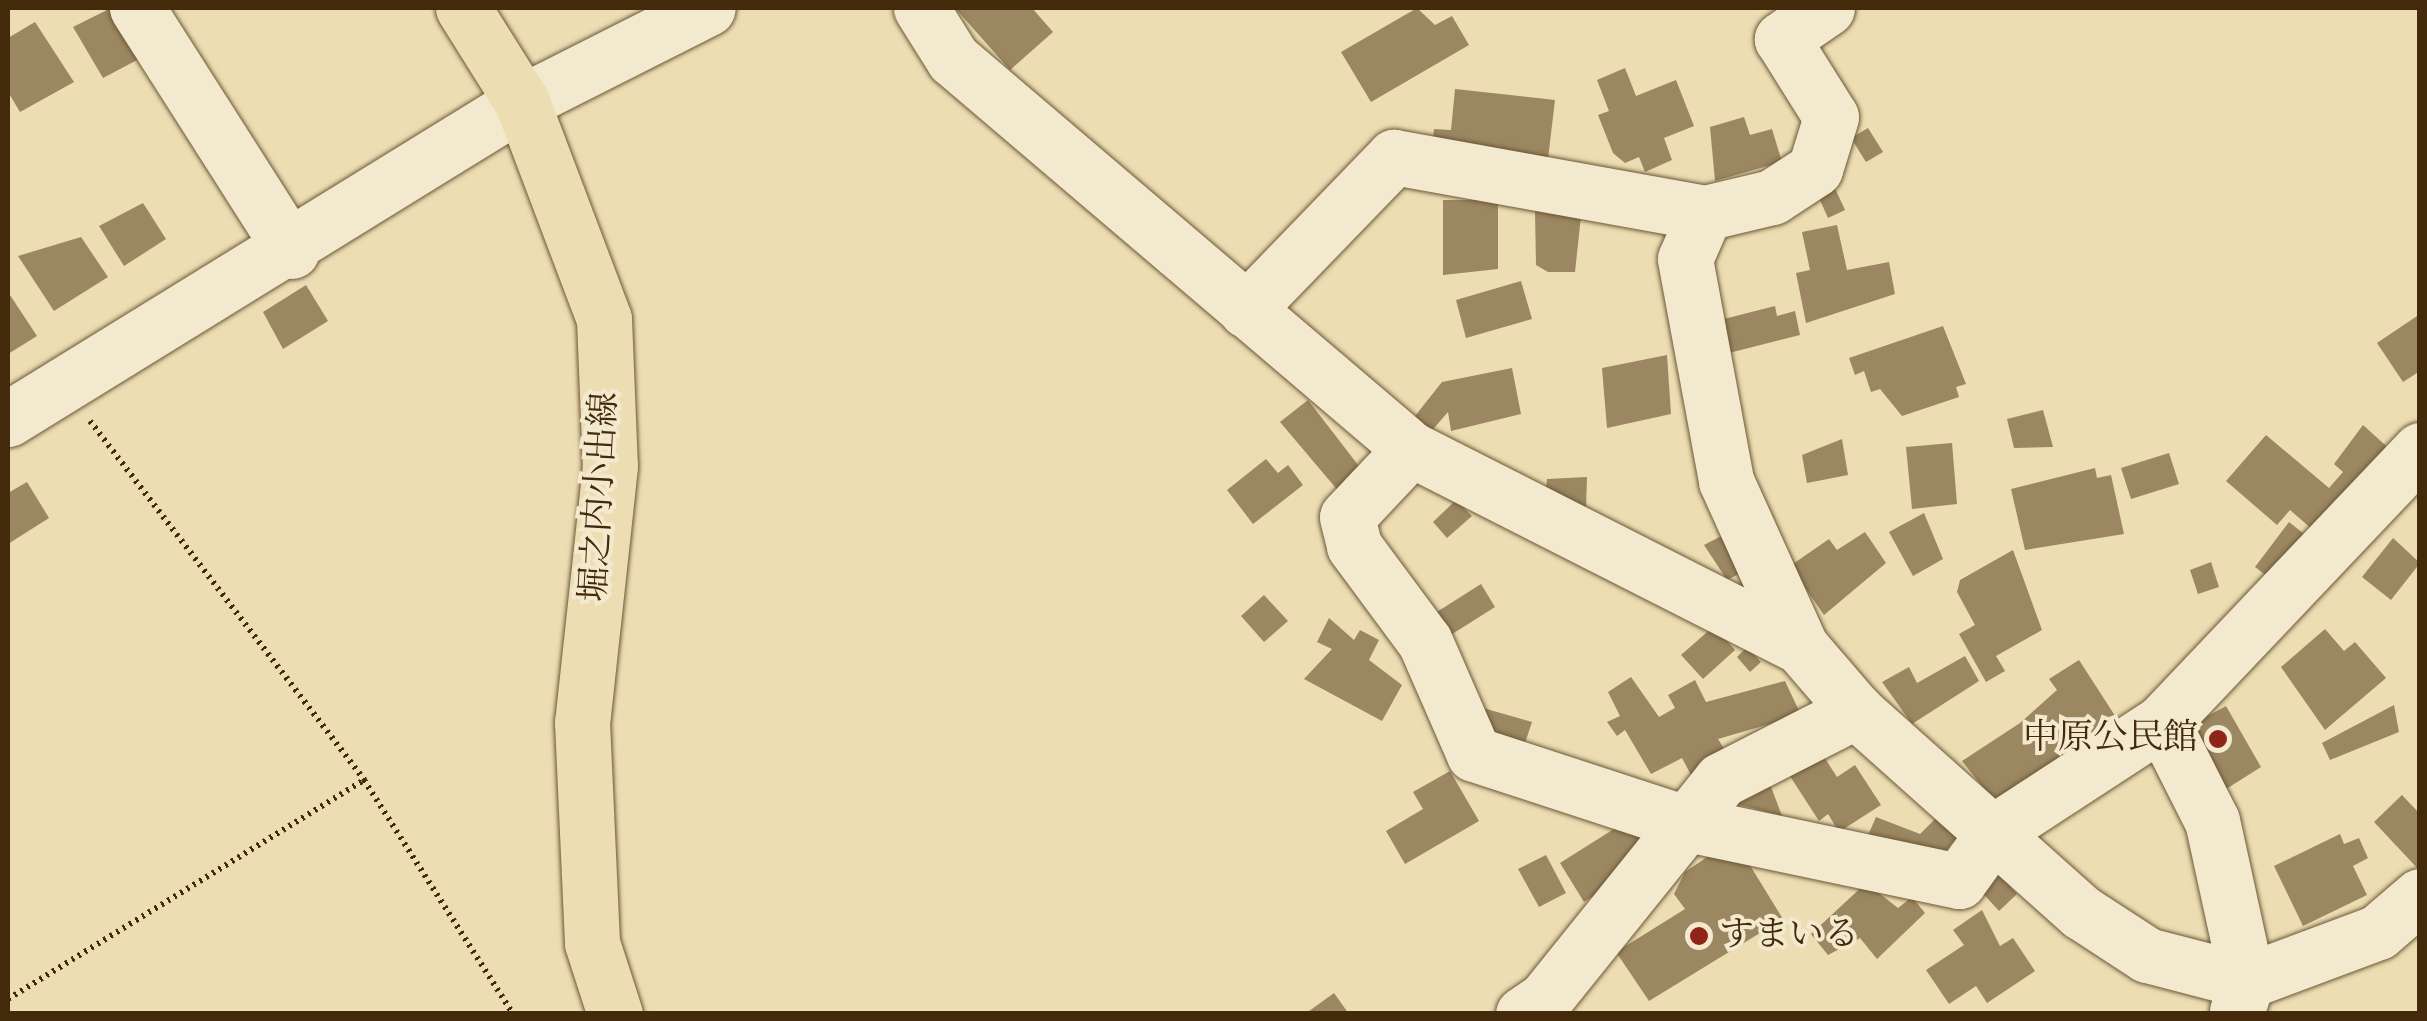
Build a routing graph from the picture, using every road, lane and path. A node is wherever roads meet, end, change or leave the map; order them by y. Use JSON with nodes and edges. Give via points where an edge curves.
{"nodes":[{"id":1,"x":137,"y":8,"type":"edge"},
{"id":2,"x":463,"y":8,"type":"edge"},
{"id":3,"x":708,"y":8,"type":"edge"},
{"id":4,"x":921,"y":8,"type":"edge"},
{"id":5,"x":1827,"y":8,"type":"edge"},
{"id":6,"x":522,"y":102,"type":"junction"},
{"id":7,"x":1705,"y":213,"type":"junction"},
{"id":8,"x":292,"y":251,"type":"junction"},
{"id":9,"x":1246,"y":310,"type":"junction"},
{"id":10,"x":63,"y":384,"type":"junction"},
{"id":11,"x":8,"y":419,"type":"edge"},
{"id":12,"x":1411,"y":448,"type":"junction"},
{"id":13,"x":2420,"y":450,"type":"edge"},
{"id":14,"x":1801,"y":647,"type":"junction"},
{"id":15,"x":1856,"y":711,"type":"junction"},
{"id":16,"x":2162,"y":722,"type":"junction"},
{"id":17,"x":364,"y":780,"type":"junction"},
{"id":18,"x":1688,"y":824,"type":"junction"},
{"id":19,"x":1995,"y":831,"type":"junction"},
{"id":20,"x":2420,"y":896,"type":"edge"},
{"id":21,"x":2242,"y":997,"type":"edge"},
{"id":22,"x":8,"y":999,"type":"edge"},
{"id":23,"x":513,"y":1014,"type":"edge"},
{"id":24,"x":615,"y":1014,"type":"edge"},
{"id":25,"x":1523,"y":1014,"type":"edge"}],
"edges":[{"from":1,"to":8,"type":"street"},
{"from":2,"to":6,"type":"main road","name":"堀之内小出線"},
{"from":3,"to":6,"type":"street"},
{"from":4,"to":9,"type":"street","via":[[953,59]]},
{"from":5,"to":7,"type":"street","via":[[1782,39],[1831,117],[1816,168],[1772,197]]},
{"from":6,"to":8,"type":"street"},
{"from":6,"to":24,"type":"main road","name":"堀之内小出線","via":[[604,320],[610,466],[582,722],[592,942]]},
{"from":7,"to":9,"type":"street","via":[[1394,157]]},
{"from":7,"to":14,"type":"street","via":[[1685,259],[1706,402],[1726,481]]},
{"from":8,"to":10,"type":"street"},
{"from":9,"to":12,"type":"street"},
{"from":10,"to":11,"type":"street"},
{"from":10,"to":17,"type":"path"},
{"from":12,"to":14,"type":"street"},
{"from":12,"to":18,"type":"street","via":[[1347,518],[1354,546],[1424,642],[1474,754]]},
{"from":13,"to":16,"type":"street"},
{"from":14,"to":15,"type":"street"},
{"from":15,"to":18,"type":"street","via":[[1760,752],[1721,780]]},
{"from":15,"to":19,"type":"street"},
{"from":16,"to":19,"type":"street"},
{"from":16,"to":21,"type":"street","via":[[2212,821]]},
{"from":17,"to":22,"type":"path"},
{"from":17,"to":23,"type":"path"},
{"from":18,"to":19,"type":"street","via":[[1959,881]]},
{"from":18,"to":25,"type":"street"},
{"from":19,"to":21,"type":"street","via":[[2080,912],[2147,956]]},
{"from":20,"to":21,"type":"street","via":[[2378,932]]}]}
